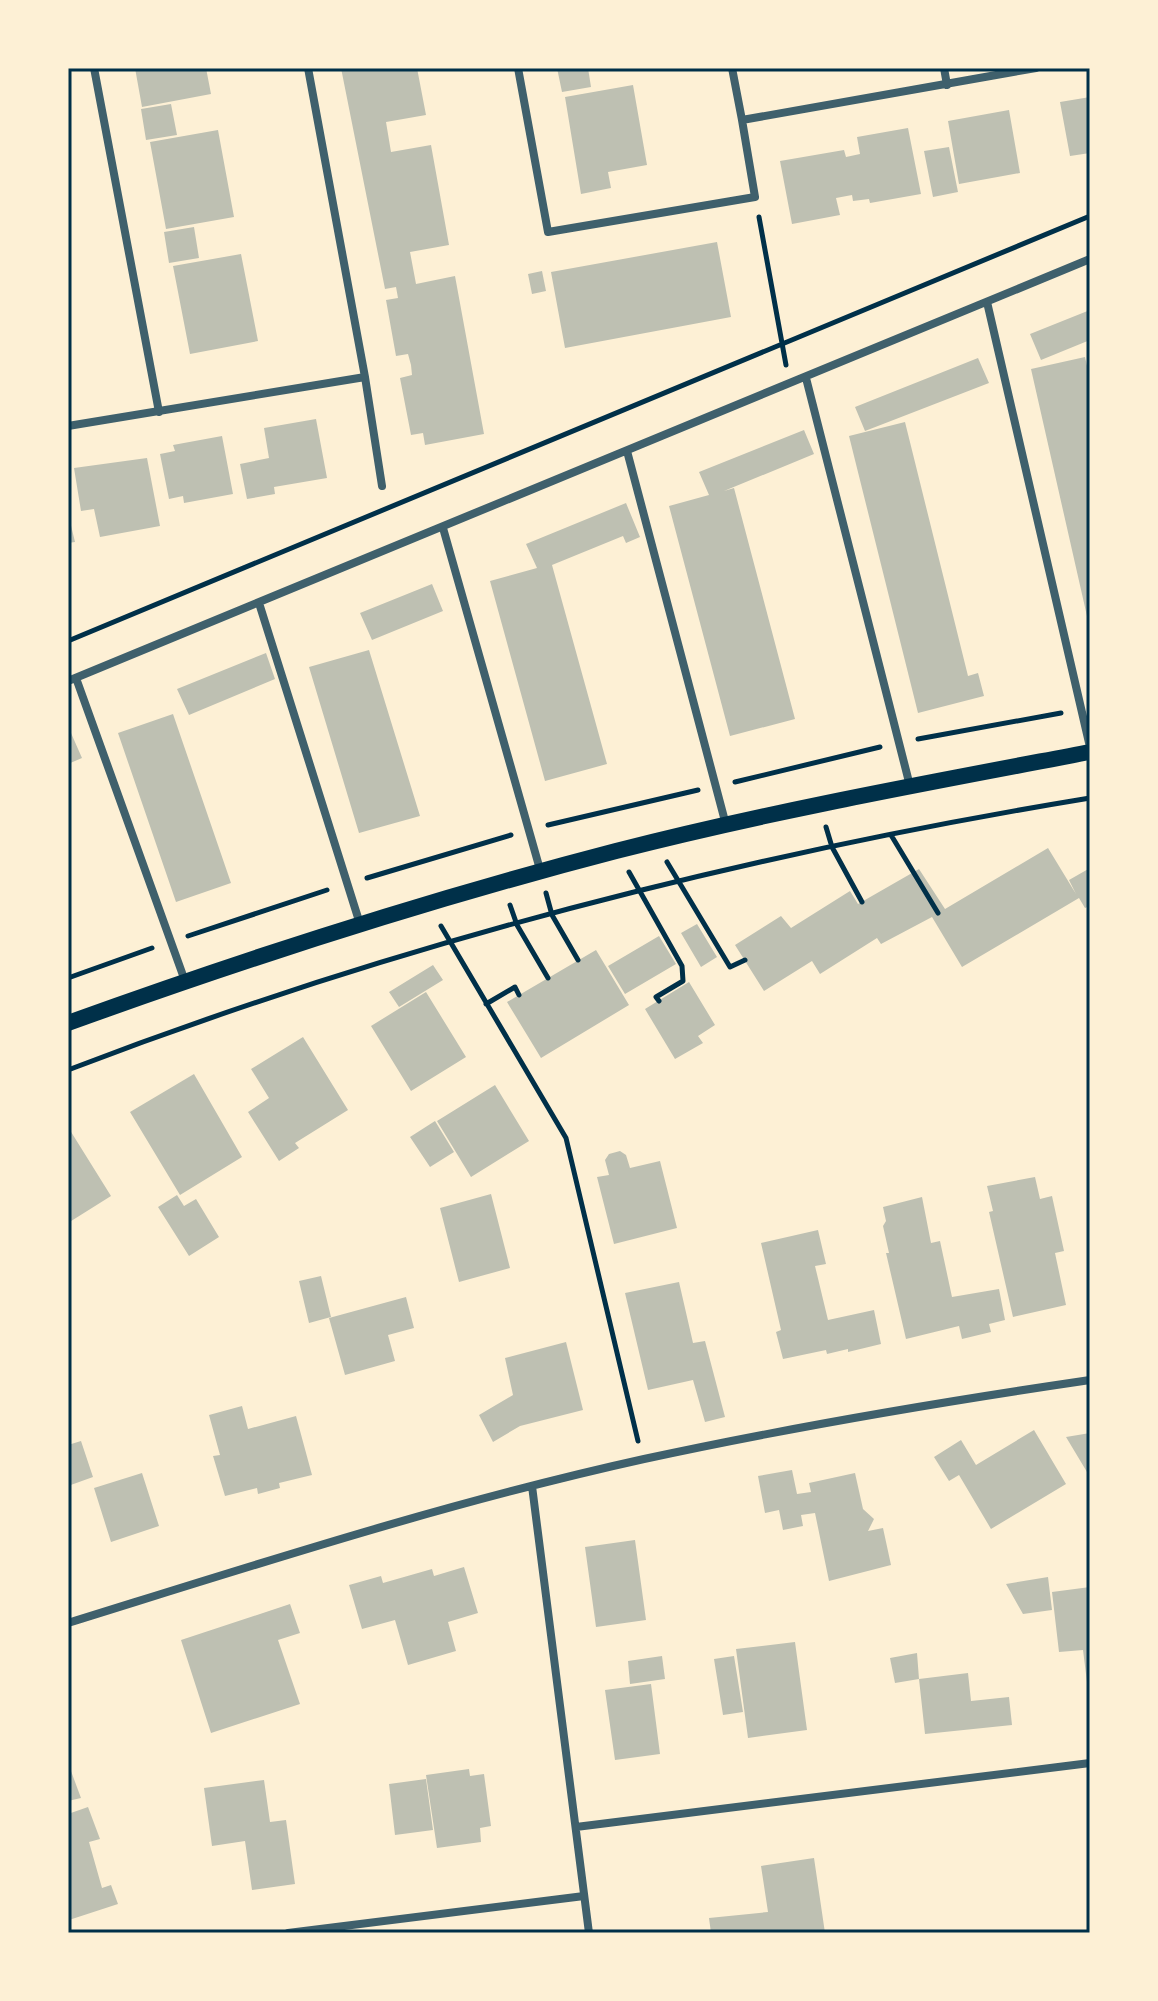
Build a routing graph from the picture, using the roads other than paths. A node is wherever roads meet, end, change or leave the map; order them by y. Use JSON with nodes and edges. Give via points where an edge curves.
{"nodes":[{"id":1,"x":94,"y":68,"type":"edge"},
{"id":2,"x":308,"y":68,"type":"edge"},
{"id":3,"x":518,"y":68,"type":"edge"},
{"id":4,"x":732,"y":68,"type":"edge"},
{"id":5,"x":944,"y":68,"type":"edge"},
{"id":6,"x":1036,"y":68,"type":"edge"},
{"id":7,"x":947,"y":85,"type":"junction"},
{"id":8,"x":742,"y":120,"type":"junction"},
{"id":9,"x":1090,"y":259,"type":"edge"},
{"id":10,"x":987,"y":302,"type":"junction"},
{"id":11,"x":365,"y":377,"type":"junction"},
{"id":12,"x":806,"y":378,"type":"junction"},
{"id":13,"x":159,"y":412,"type":"junction"},
{"id":14,"x":68,"y":426,"type":"edge"},
{"id":15,"x":627,"y":451,"type":"junction"},
{"id":16,"x":382,"y":486,"type":"dead end"},
{"id":17,"x":443,"y":528,"type":"junction"},
{"id":18,"x":259,"y":603,"type":"junction"},
{"id":19,"x":72,"y":679,"type":"edge"},
{"id":20,"x":1090,"y":750,"type":"edge"},
{"id":21,"x":910,"y":786,"type":"junction"},
{"id":22,"x":726,"y":826,"type":"junction"},
{"id":23,"x":541,"y":873,"type":"junction"},
{"id":24,"x":360,"y":924,"type":"junction"},
{"id":25,"x":185,"y":981,"type":"junction"},
{"id":26,"x":68,"y":1023,"type":"edge"},
{"id":27,"x":1090,"y":1380,"type":"edge"},
{"id":28,"x":532,"y":1486,"type":"junction"},
{"id":29,"x":68,"y":1623,"type":"edge"},
{"id":30,"x":1090,"y":1763,"type":"edge"},
{"id":31,"x":576,"y":1827,"type":"junction"},
{"id":32,"x":584,"y":1896,"type":"junction"},
{"id":33,"x":288,"y":1933,"type":"edge"},
{"id":34,"x":589,"y":1933,"type":"edge"}],
"edges":[{"from":1,"to":13,"type":"street"},
{"from":2,"to":11,"type":"street"},
{"from":3,"to":8,"type":"street","via":[[548,232],[755,197]]},
{"from":4,"to":8,"type":"street"},
{"from":5,"to":7,"type":"street"},
{"from":6,"to":7,"type":"street"},
{"from":7,"to":8,"type":"street"},
{"from":9,"to":10,"type":"street"},
{"from":10,"to":12,"type":"street"},
{"from":10,"to":20,"type":"street"},
{"from":11,"to":13,"type":"street"},
{"from":11,"to":16,"type":"street"},
{"from":12,"to":15,"type":"street"},
{"from":12,"to":21,"type":"street"},
{"from":13,"to":14,"type":"street"},
{"from":15,"to":17,"type":"street"},
{"from":15,"to":22,"type":"street"},
{"from":17,"to":18,"type":"street"},
{"from":17,"to":23,"type":"street"},
{"from":18,"to":19,"type":"street"},
{"from":18,"to":24,"type":"street"},
{"from":19,"to":25,"type":"street"},
{"from":20,"to":21,"type":"main road"},
{"from":21,"to":22,"type":"main road"},
{"from":22,"to":23,"type":"main road"},
{"from":23,"to":24,"type":"main road"},
{"from":24,"to":25,"type":"main road"},
{"from":25,"to":26,"type":"main road"},
{"from":27,"to":28,"type":"street","via":[[892,1409]]},
{"from":28,"to":29,"type":"street"},
{"from":28,"to":31,"type":"street"},
{"from":30,"to":31,"type":"street"},
{"from":31,"to":32,"type":"street"},
{"from":32,"to":33,"type":"street"},
{"from":32,"to":34,"type":"street"}]}
